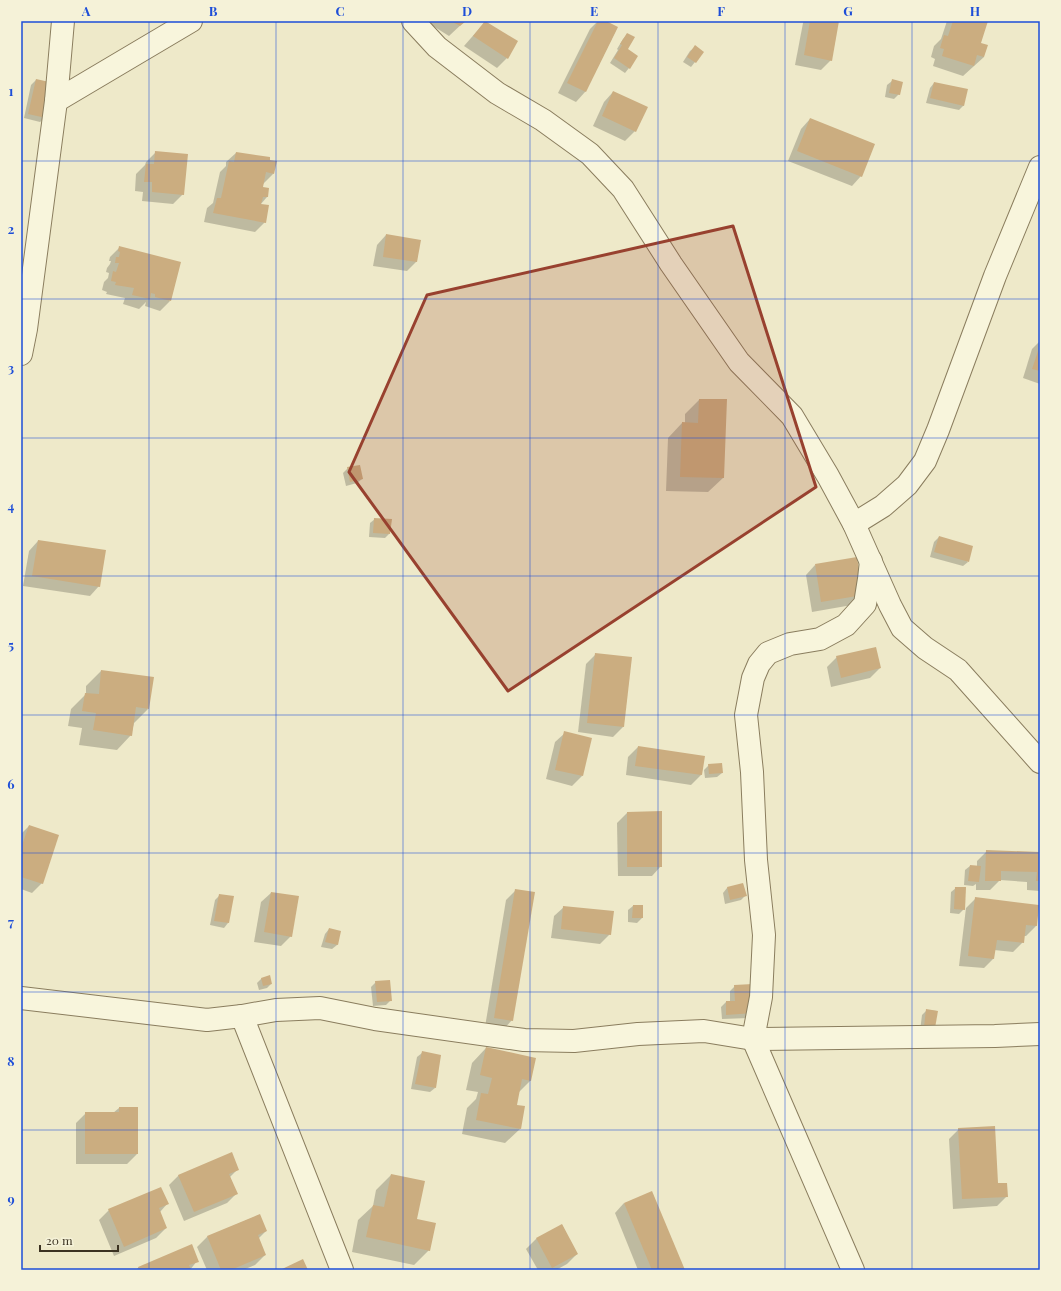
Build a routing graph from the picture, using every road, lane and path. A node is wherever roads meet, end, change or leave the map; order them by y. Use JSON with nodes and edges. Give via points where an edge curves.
{"nodes":[{"id":1,"x":63,"y":21,"type":"edge"},
{"id":2,"x":191,"y":21,"type":"edge"},
{"id":3,"x":413,"y":21,"type":"edge"},
{"id":4,"x":56,"y":101,"type":"junction"},
{"id":5,"x":1040,"y":167,"type":"edge"},
{"id":6,"x":21,"y":354,"type":"edge"},
{"id":7,"x":854,"y":524,"type":"junction"},
{"id":8,"x":871,"y":559,"type":"junction"},
{"id":9,"x":1040,"y":762,"type":"edge"},
{"id":10,"x":21,"y":998,"type":"edge"},
{"id":11,"x":242,"y":1016,"type":"junction"},
{"id":12,"x":1040,"y":1034,"type":"edge"},
{"id":13,"x":753,"y":1039,"type":"junction"},
{"id":14,"x":342,"y":1270,"type":"edge"},
{"id":15,"x":853,"y":1270,"type":"edge"}],
"edges":[{"from":1,"to":4,"type":"street"},
{"from":2,"to":4,"type":"street"},
{"from":3,"to":7,"type":"street","via":[[437,47],[497,93],[543,120],[590,154],[623,189],[739,362],[792,416]]},
{"from":4,"to":6,"type":"street"},
{"from":5,"to":7,"type":"street","via":[[995,276],[925,461],[907,484],[883,506]]},
{"from":7,"to":8,"type":"street"},
{"from":8,"to":9,"type":"street","via":[[902,628],[925,648],[958,670]]},
{"from":8,"to":13,"type":"street","via":[[865,604],[846,625],[820,639],[790,644],[768,653],[759,664],[753,678],[746,714],[764,935],[761,997]]},
{"from":10,"to":11,"type":"street","via":[[207,1020]]},
{"from":11,"to":13,"type":"street","via":[[276,1010],[320,1008],[374,1019],[524,1040],[574,1041],[638,1034],[704,1031]]},
{"from":11,"to":14,"type":"street"},
{"from":12,"to":13,"type":"street"},
{"from":13,"to":15,"type":"street"}]}
